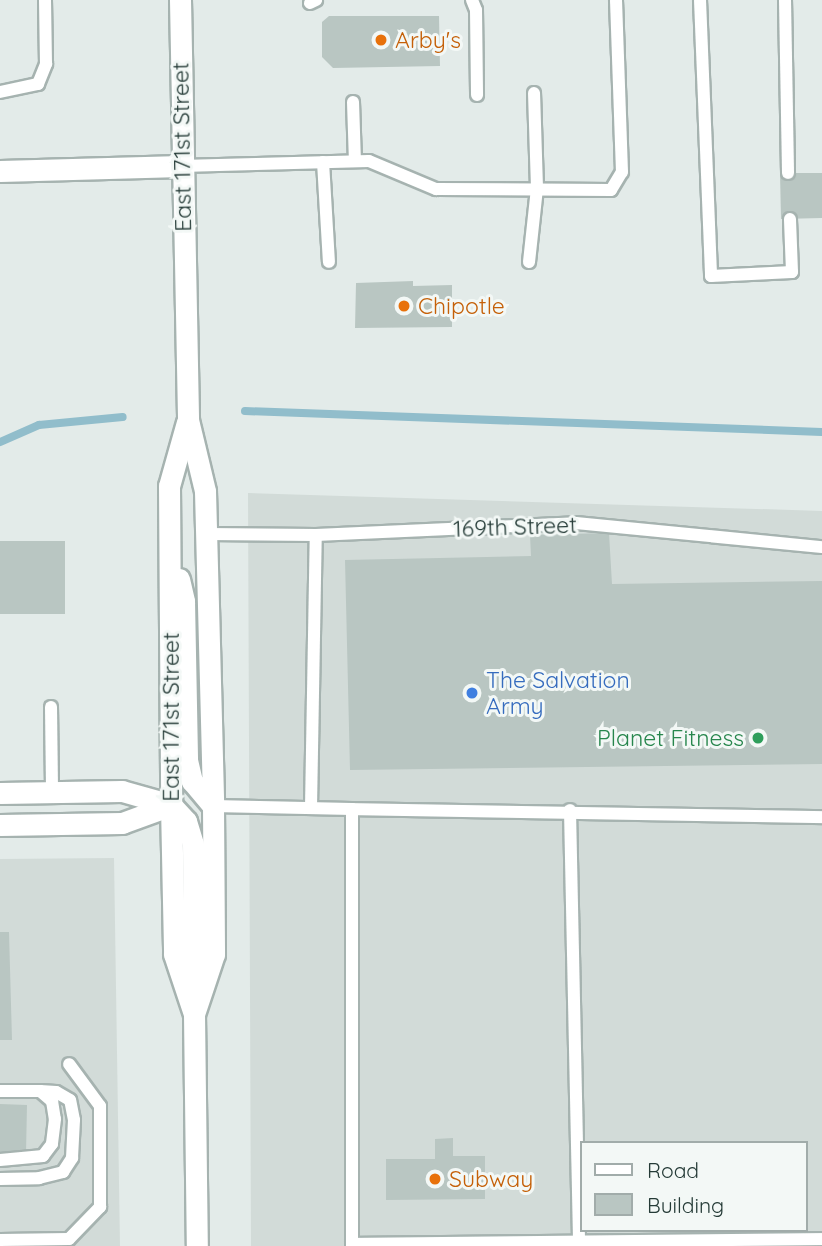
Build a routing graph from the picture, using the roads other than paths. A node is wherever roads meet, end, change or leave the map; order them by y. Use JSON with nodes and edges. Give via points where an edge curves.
{"nodes":[{"id":1,"x":45,"y":0,"type":"edge"},
{"id":2,"x":180,"y":0,"type":"edge"},
{"id":3,"x":472,"y":0,"type":"edge"},
{"id":4,"x":616,"y":0,"type":"edge"},
{"id":5,"x":700,"y":0,"type":"edge"},
{"id":6,"x":785,"y":0,"type":"edge"},
{"id":7,"x":0,"y":92,"type":"edge"},
{"id":8,"x":534,"y":93,"type":"dead end"},
{"id":9,"x":477,"y":95,"type":"dead end"},
{"id":10,"x":353,"y":102,"type":"dead end"},
{"id":11,"x":355,"y":161,"type":"junction"},
{"id":12,"x":323,"y":162,"type":"junction"},
{"id":13,"x":181,"y":166,"type":"junction"},
{"id":14,"x":0,"y":171,"type":"edge"},
{"id":15,"x":789,"y":173,"type":"dead end"},
{"id":16,"x":537,"y":188,"type":"junction"},
{"id":17,"x":790,"y":219,"type":"dead end"},
{"id":18,"x":329,"y":262,"type":"dead end"},
{"id":19,"x":528,"y":262,"type":"dead end"},
{"id":20,"x":188,"y":420,"type":"junction"},
{"id":21,"x":207,"y":534,"type":"junction"},
{"id":22,"x":316,"y":536,"type":"junction"},
{"id":23,"x":169,"y":543,"type":"junction"},
{"id":24,"x":822,"y":547,"type":"edge"},
{"id":25,"x":51,"y":707,"type":"dead end"},
{"id":26,"x":52,"y":791,"type":"junction"},
{"id":27,"x":0,"y":793,"type":"edge"},
{"id":28,"x":171,"y":806,"type":"junction"},
{"id":29,"x":213,"y":806,"type":"junction"},
{"id":30,"x":311,"y":808,"type":"junction"},
{"id":31,"x":352,"y":808,"type":"junction"},
{"id":32,"x":570,"y":810,"type":"junction"},
{"id":33,"x":822,"y":817,"type":"edge"},
{"id":34,"x":0,"y":825,"type":"edge"},
{"id":35,"x":194,"y":1014,"type":"junction"},
{"id":36,"x":69,"y":1064,"type":"dead end"},
{"id":37,"x":0,"y":1091,"type":"edge"},
{"id":38,"x":40,"y":1091,"type":"junction"},
{"id":39,"x":0,"y":1160,"type":"edge"},
{"id":40,"x":0,"y":1179,"type":"edge"},
{"id":41,"x":822,"y":1239,"type":"edge"},
{"id":42,"x":0,"y":1240,"type":"edge"},
{"id":43,"x":69,"y":1243,"type":"edge"},
{"id":44,"x":579,"y":1244,"type":"edge"},
{"id":45,"x":352,"y":1245,"type":"edge"},
{"id":46,"x":197,"y":1246,"type":"edge"}],
"edges":[{"from":1,"to":7,"type":"lane","via":[[46,64],[38,84],[20,92]]},
{"from":2,"to":13,"type":"main road","name":"East 171st Street"},
{"from":3,"to":9,"type":"lane"},
{"from":4,"to":16,"type":"lane","via":[[621,178],[615,188],[606,190]]},
{"from":5,"to":17,"type":"lane","via":[[711,276],[792,272]]},
{"from":6,"to":15,"type":"lane"},
{"from":8,"to":16,"type":"lane"},
{"from":10,"to":11,"type":"lane"},
{"from":11,"to":12,"type":"lane"},
{"from":11,"to":16,"type":"lane","via":[[369,161],[436,189]]},
{"from":12,"to":13,"type":"lane"},
{"from":12,"to":18,"type":"lane"},
{"from":13,"to":14,"type":"main road"},
{"from":13,"to":20,"type":"main road","name":"East 171st Street"},
{"from":16,"to":19,"type":"lane"},
{"from":20,"to":21,"type":"main road","name":"East 171st Street","via":[[205,491]]},
{"from":20,"to":23,"type":"main road","name":"East 171st Street","via":[[169,486]]},
{"from":21,"to":22,"type":"lane","name":"169th Street"},
{"from":21,"to":29,"type":"main road","name":"East 171st Street"},
{"from":22,"to":24,"type":"lane","name":"169th Street","via":[[576,523]]},
{"from":22,"to":30,"type":"lane"},
{"from":23,"to":28,"type":"main road","name":"East 171st Street"},
{"from":23,"to":29,"type":"main road","via":[[184,601],[187,760],[192,781]]},
{"from":25,"to":26,"type":"lane"},
{"from":26,"to":27,"type":"main road"},
{"from":26,"to":28,"type":"main road","via":[[122,791]]},
{"from":28,"to":34,"type":"main road","via":[[122,823]]},
{"from":28,"to":35,"type":"main road","name":"East 171st Street","via":[[174,954]]},
{"from":29,"to":30,"type":"lane"},
{"from":29,"to":35,"type":"main road","name":"East 171st Street","via":[[214,954]]},
{"from":30,"to":31,"type":"lane"},
{"from":31,"to":32,"type":"lane"},
{"from":31,"to":45,"type":"lane"},
{"from":32,"to":33,"type":"lane"},
{"from":32,"to":44,"type":"lane"},
{"from":35,"to":46,"type":"main road","name":"East 171st Street"},
{"from":36,"to":43,"type":"lane","via":[[100,1106],[100,1207]]},
{"from":37,"to":38,"type":"lane"},
{"from":38,"to":39,"type":"lane","via":[[51,1101],[52,1144],[43,1156]]},
{"from":38,"to":40,"type":"lane","via":[[56,1092],[70,1100],[72,1158],[63,1172]]},
{"from":41,"to":44,"type":"lane"},
{"from":42,"to":43,"type":"lane"},
{"from":44,"to":45,"type":"lane"}]}
